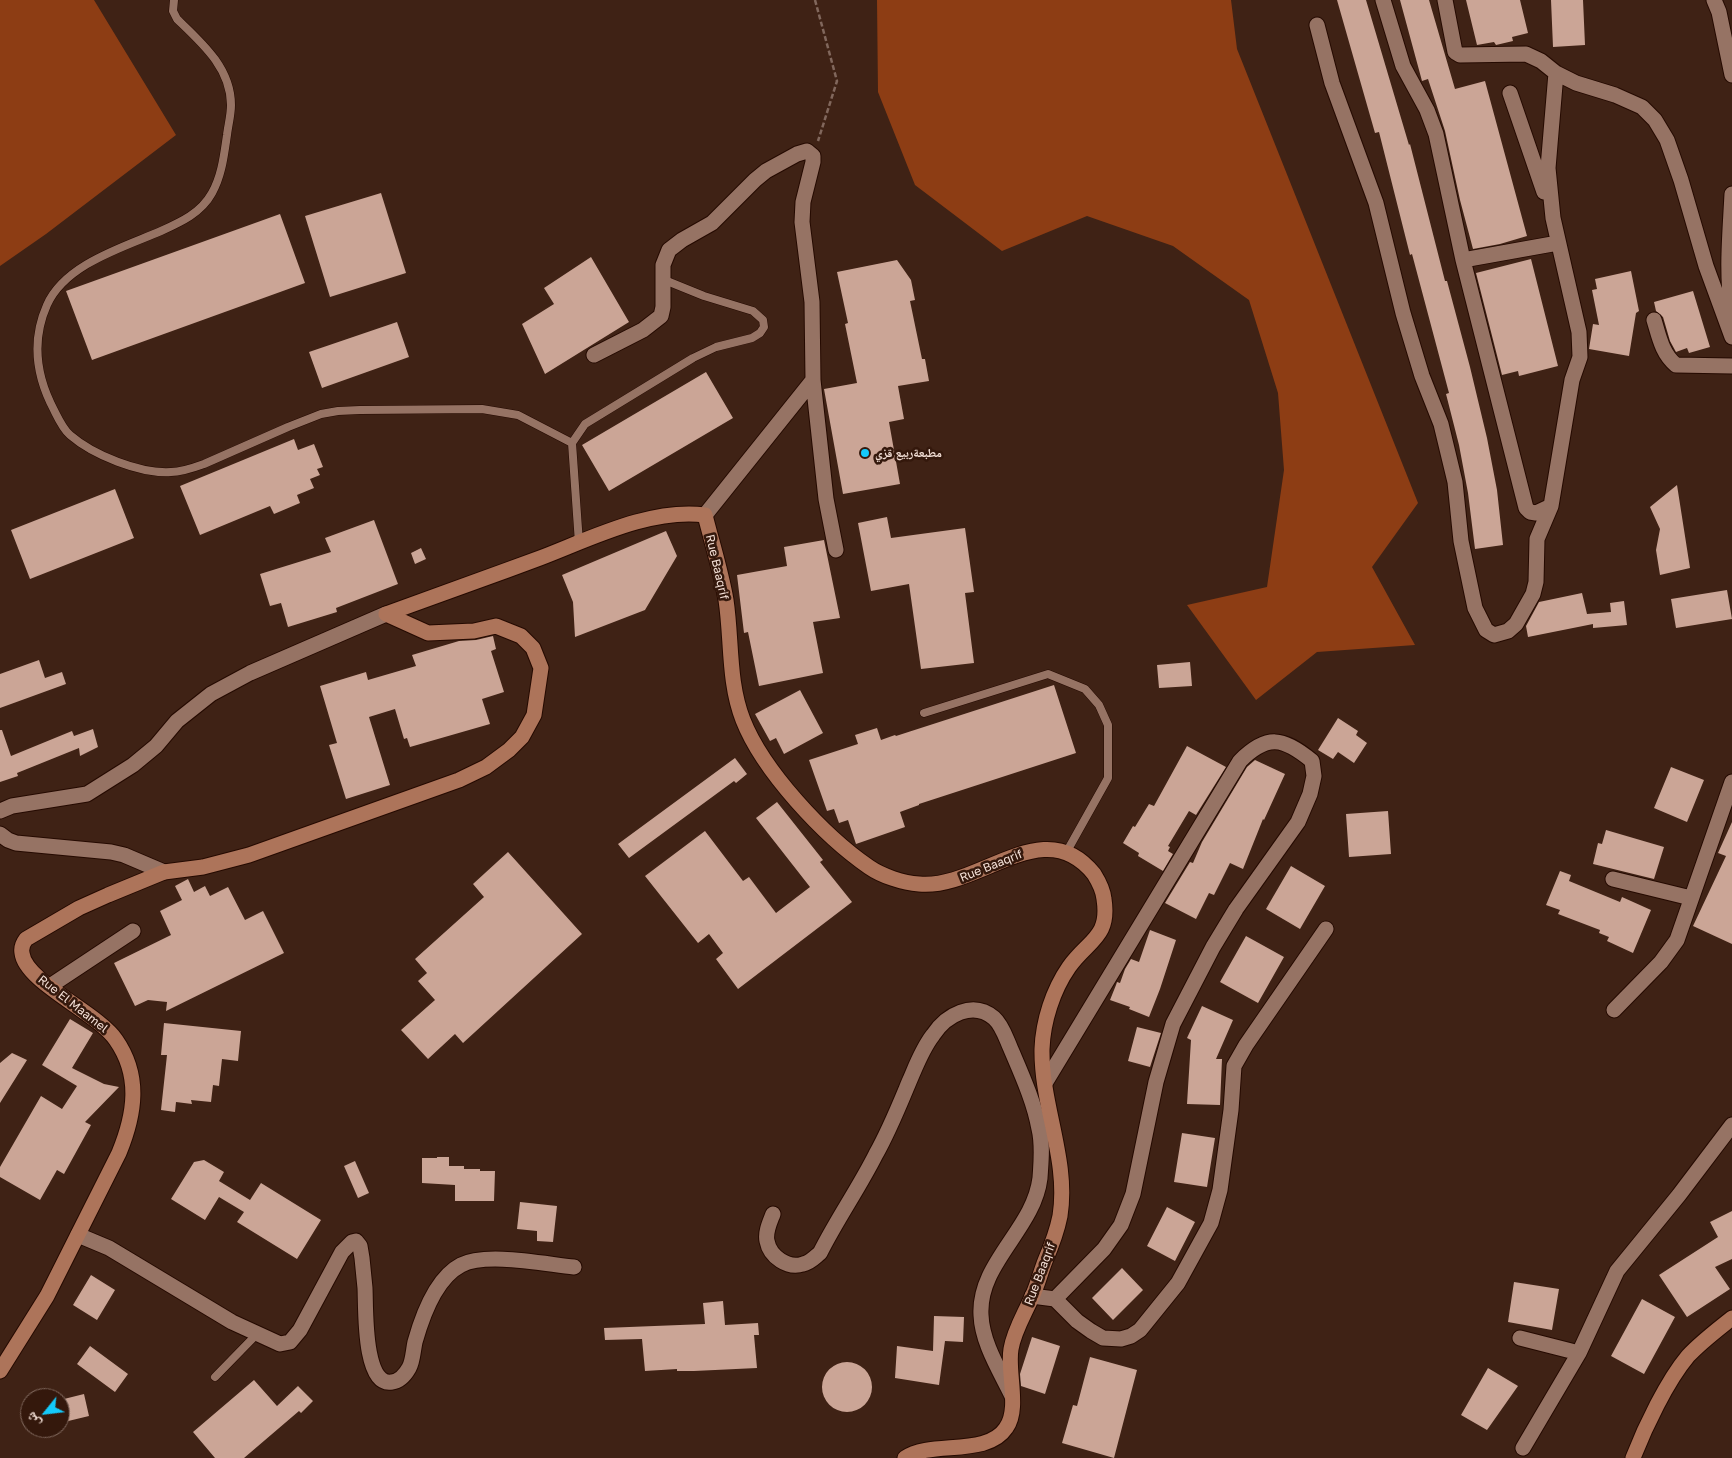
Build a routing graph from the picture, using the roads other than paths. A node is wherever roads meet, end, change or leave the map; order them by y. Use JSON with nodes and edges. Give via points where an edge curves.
{"nodes":[{"id":1,"x":174,"y":0,"type":"edge"},
{"id":2,"x":1383,"y":0,"type":"edge"},
{"id":3,"x":1445,"y":0,"type":"edge"},
{"id":4,"x":1714,"y":0,"type":"edge"},
{"id":5,"x":1317,"y":25,"type":"dead end"},
{"id":6,"x":1556,"y":73,"type":"junction"},
{"id":7,"x":1732,"y":75,"type":"edge"},
{"id":8,"x":1510,"y":93,"type":"dead end"},
{"id":9,"x":1732,"y":194,"type":"edge"},
{"id":10,"x":1553,"y":218,"type":"junction"},
{"id":11,"x":1558,"y":243,"type":"junction"},
{"id":12,"x":1463,"y":260,"type":"junction"},
{"id":13,"x":662,"y":279,"type":"junction"},
{"id":14,"x":1732,"y":312,"type":"edge"},
{"id":15,"x":1654,"y":320,"type":"dead end"},
{"id":16,"x":1732,"y":337,"type":"edge"},
{"id":17,"x":594,"y":356,"type":"dead end"},
{"id":18,"x":1732,"y":366,"type":"edge"},
{"id":19,"x":814,"y":380,"type":"junction"},
{"id":20,"x":572,"y":443,"type":"junction"},
{"id":21,"x":1551,"y":506,"type":"junction"},
{"id":22,"x":704,"y":515,"type":"junction"},
{"id":23,"x":580,"y":543,"type":"junction"},
{"id":24,"x":836,"y":550,"type":"dead end"},
{"id":25,"x":386,"y":614,"type":"junction"},
{"id":26,"x":924,"y":714,"type":"dead end"},
{"id":27,"x":1732,"y":782,"type":"edge"},
{"id":28,"x":0,"y":811,"type":"edge"},
{"id":29,"x":0,"y":834,"type":"edge"},
{"id":30,"x":1066,"y":852,"type":"junction"},
{"id":31,"x":164,"y":872,"type":"junction"},
{"id":32,"x":1613,"y":879,"type":"dead end"},
{"id":33,"x":1691,"y":898,"type":"junction"},
{"id":34,"x":1326,"y":929,"type":"dead end"},
{"id":35,"x":133,"y":931,"type":"dead end"},
{"id":36,"x":50,"y":986,"type":"junction"},
{"id":37,"x":1614,"y":1010,"type":"dead end"},
{"id":38,"x":1045,"y":1082,"type":"junction"},
{"id":39,"x":1732,"y":1125,"type":"edge"},
{"id":40,"x":773,"y":1214,"type":"dead end"},
{"id":41,"x":78,"y":1235,"type":"junction"},
{"id":42,"x":574,"y":1267,"type":"dead end"},
{"id":43,"x":1032,"y":1296,"type":"junction"},
{"id":44,"x":1055,"y":1299,"type":"junction"},
{"id":45,"x":1732,"y":1318,"type":"edge"},
{"id":46,"x":257,"y":1334,"type":"junction"},
{"id":47,"x":1520,"y":1338,"type":"dead end"},
{"id":48,"x":1579,"y":1353,"type":"junction"},
{"id":49,"x":0,"y":1371,"type":"edge"},
{"id":50,"x":215,"y":1377,"type":"dead end"},
{"id":51,"x":1012,"y":1396,"type":"junction"},
{"id":52,"x":1523,"y":1448,"type":"dead end"},
{"id":53,"x":906,"y":1458,"type":"edge"},
{"id":54,"x":1633,"y":1458,"type":"edge"}],
"edges":[{"from":1,"to":20,"type":"lane","via":[[173,11],[177,19],[219,64],[228,82],[231,106],[220,176],[211,195],[198,210],[181,222],[80,268],[60,285],[47,304],[38,333],[38,369],[44,392],[69,434],[87,446],[132,466],[172,472],[188,470],[305,420],[338,411],[500,411],[518,415]]},
{"from":2,"to":12,"type":"street","via":[[1403,66],[1436,134]]},
{"from":3,"to":6,"type":"street","via":[[1456,52],[1460,55],[1526,54]]},
{"from":4,"to":7,"type":"street"},
{"from":5,"to":21,"type":"street","via":[[1332,83],[1376,203],[1422,376],[1441,424],[1455,482],[1461,541],[1475,608],[1488,632],[1494,635],[1508,631],[1516,624],[1533,594],[1537,539]]},
{"from":6,"to":10,"type":"street","via":[[1548,168]]},
{"from":6,"to":16,"type":"street","via":[[1642,107],[1655,120],[1667,140]]},
{"from":8,"to":10,"type":"street"},
{"from":9,"to":14,"type":"street"},
{"from":10,"to":11,"type":"street"},
{"from":11,"to":12,"type":"street"},
{"from":11,"to":21,"type":"street","via":[[1578,332],[1580,357],[1572,380]]},
{"from":12,"to":21,"type":"street","via":[[1526,508],[1536,512]]},
{"from":13,"to":17,"type":"street","via":[[661,316],[643,330]]},
{"from":13,"to":19,"type":"street","via":[[669,250],[712,223],[766,171],[807,151],[812,156],[812,170],[803,202],[802,222],[812,302]]},
{"from":13,"to":20,"type":"lane","via":[[753,311],[763,320],[764,327],[752,338],[716,347],[670,371],[586,424]]},
{"from":15,"to":18,"type":"street","via":[[1662,347],[1668,359],[1676,365]]},
{"from":19,"to":22,"type":"street"},
{"from":19,"to":24,"type":"street","via":[[826,499]]},
{"from":20,"to":23,"type":"lane"},
{"from":22,"to":23,"type":"street","via":[[664,516],[606,532]]},
{"from":22,"to":30,"type":"street","name":"Rue Baaqrif","via":[[726,602],[734,685],[743,719],[776,776],[841,845],[871,869],[920,885],[963,878],[1032,850]]},
{"from":23,"to":25,"type":"street"},
{"from":25,"to":28,"type":"street","via":[[250,672],[211,694],[133,765],[88,794],[12,806]]},
{"from":25,"to":31,"type":"street","via":[[428,633],[474,631],[496,626],[521,636],[533,648],[541,668],[534,716],[522,737],[486,767],[434,790],[250,855],[203,867]]},
{"from":26,"to":30,"type":"lane","via":[[1048,674],[1085,689],[1099,705],[1108,725],[1108,778]]},
{"from":27,"to":33,"type":"street"},
{"from":29,"to":31,"type":"street","via":[[21,843],[124,855]]},
{"from":30,"to":38,"type":"street","name":"Rue Baaqrif","via":[[1076,857],[1096,877],[1103,890],[1106,909],[1104,925],[1070,967],[1050,1008],[1042,1050]]},
{"from":31,"to":36,"type":"street","name":"Rue El Maamel","via":[[94,902],[26,938],[22,947],[24,962]]},
{"from":32,"to":33,"type":"street"},
{"from":33,"to":37,"type":"street","via":[[1677,940],[1661,962]]},
{"from":34,"to":44,"type":"street","via":[[1234,1066],[1220,1190],[1211,1223],[1178,1283],[1140,1330],[1121,1339],[1103,1338],[1090,1331]]},
{"from":35,"to":36,"type":"street"},
{"from":36,"to":41,"type":"street","name":"Rue El Maamel","via":[[98,1021],[115,1038],[126,1057],[132,1079],[133,1104],[128,1131]]},
{"from":38,"to":43,"type":"street","name":"Rue Baaqrif","via":[[1062,1194],[1060,1218]]},
{"from":38,"to":44,"type":"street","via":[[1240,761],[1268,742],[1279,741],[1301,752],[1312,761],[1314,776],[1306,806],[1212,947],[1173,1024],[1156,1082],[1133,1194],[1121,1225],[1104,1249]]},
{"from":39,"to":48,"type":"street","via":[[1617,1271]]},
{"from":40,"to":51,"type":"street","via":[[767,1228],[771,1252],[783,1263],[796,1266],[813,1260],[876,1155],[921,1054],[934,1033],[960,1011],[982,1011],[994,1018],[1003,1032],[1031,1102],[1040,1129],[1042,1155],[1040,1182],[1032,1208],[988,1279],[982,1300],[984,1335]]},
{"from":41,"to":46,"type":"street","via":[[109,1248]]},
{"from":41,"to":49,"type":"street","name":"Rue El Maamel","via":[[48,1296]]},
{"from":42,"to":46,"type":"street","via":[[502,1259],[470,1261],[458,1267],[430,1301],[409,1368],[395,1382],[380,1380],[373,1369],[362,1258],[356,1242],[342,1252],[300,1330],[290,1342],[274,1343]]},
{"from":43,"to":44,"type":"street"},
{"from":43,"to":51,"type":"street","name":"Rue Baaqrif","via":[[1010,1350]]},
{"from":45,"to":54,"type":"street","via":[[1688,1357],[1642,1435]]},
{"from":46,"to":50,"type":"lane"},
{"from":47,"to":48,"type":"street"},
{"from":48,"to":52,"type":"street"},
{"from":51,"to":53,"type":"street","name":"Rue Baaqrif","via":[[1009,1425],[1002,1434],[978,1444],[917,1452]]}]}
